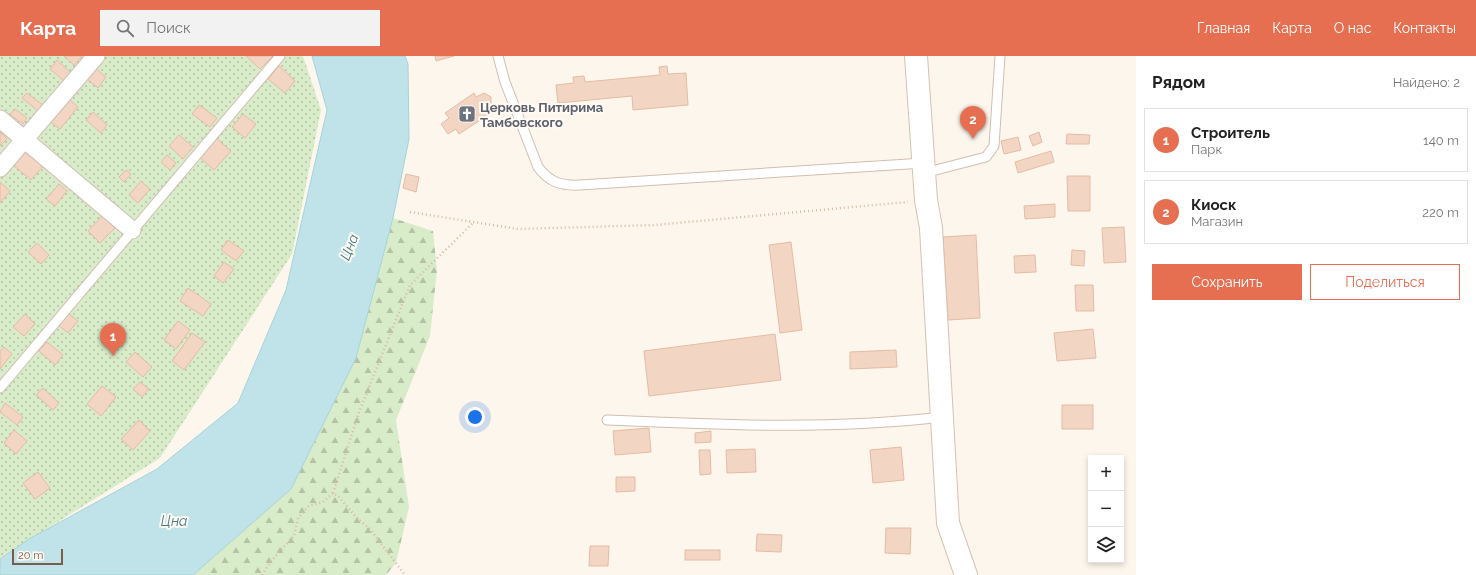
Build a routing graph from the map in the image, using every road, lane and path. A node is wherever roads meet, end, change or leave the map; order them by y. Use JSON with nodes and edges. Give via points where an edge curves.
{"nodes":[{"id":1,"x":96,"y":56,"type":"edge"},
{"id":2,"x":280,"y":56,"type":"edge"},
{"id":3,"x":498,"y":56,"type":"edge"},
{"id":4,"x":916,"y":56,"type":"edge"},
{"id":5,"x":1000,"y":56,"type":"edge"},
{"id":6,"x":0,"y":119,"type":"edge"},
{"id":7,"x":24,"y":139,"type":"junction"},
{"id":8,"x":0,"y":168,"type":"edge"},
{"id":9,"x":924,"y":168,"type":"junction"},
{"id":10,"x":926,"y":200,"type":"junction"},
{"id":11,"x":410,"y":212,"type":"dead end"},
{"id":12,"x":475,"y":222,"type":"junction"},
{"id":13,"x":132,"y":230,"type":"junction"},
{"id":14,"x":0,"y":388,"type":"edge"},
{"id":15,"x":942,"y":417,"type":"junction"},
{"id":16,"x":606,"y":420,"type":"dead end"},
{"id":17,"x":332,"y":493,"type":"junction"},
{"id":18,"x":262,"y":575,"type":"edge"},
{"id":19,"x":405,"y":575,"type":"edge"},
{"id":20,"x":966,"y":575,"type":"edge"}],
"edges":[{"from":1,"to":7,"type":"street"},
{"from":2,"to":13,"type":"lane"},
{"from":3,"to":9,"type":"lane","via":[[505,82],[538,166],[544,176],[567,186]]},
{"from":4,"to":9,"type":"street"},
{"from":5,"to":9,"type":"lane","via":[[994,146],[991,152],[986,157]]},
{"from":6,"to":7,"type":"street"},
{"from":7,"to":8,"type":"street"},
{"from":7,"to":13,"type":"street"},
{"from":9,"to":10,"type":"street"},
{"from":10,"to":12,"type":"path","via":[[655,225],[518,229]]},
{"from":10,"to":15,"type":"street","via":[[931,228]]},
{"from":11,"to":12,"type":"path"},
{"from":12,"to":17,"type":"path","via":[[410,285],[359,412]]},
{"from":13,"to":14,"type":"lane"},
{"from":15,"to":16,"type":"lane","via":[[897,422],[751,426]]},
{"from":15,"to":20,"type":"street","via":[[948,523]]},
{"from":17,"to":18,"type":"path","via":[[323,502],[309,506],[298,518],[294,536]]},
{"from":17,"to":19,"type":"path","via":[[370,529]]}]}
